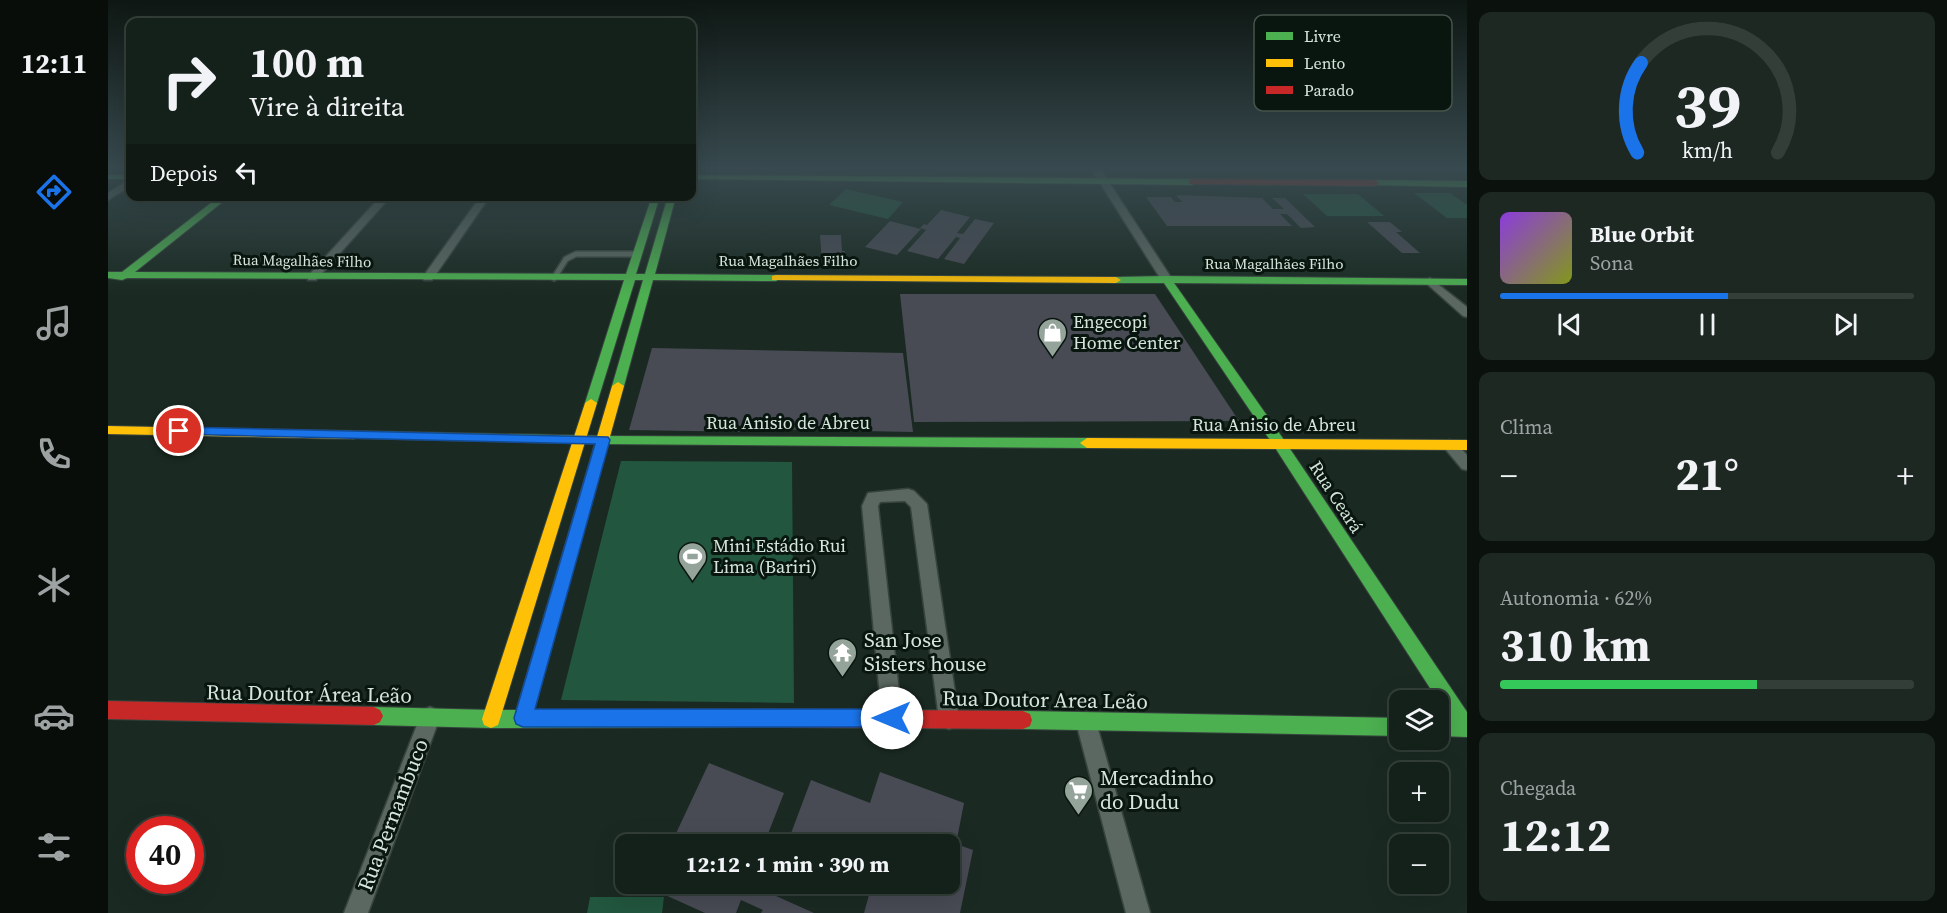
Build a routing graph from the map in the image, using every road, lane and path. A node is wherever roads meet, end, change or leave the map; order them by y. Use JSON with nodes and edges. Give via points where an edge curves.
{"nodes":[{"id":1,"x":191,"y":210,"type":"edge"},
{"id":2,"x":209,"y":210,"type":"edge"},
{"id":3,"x":375,"y":210,"type":"edge"},
{"id":4,"x":476,"y":210,"type":"edge"},
{"id":5,"x":652,"y":210,"type":"edge"},
{"id":6,"x":668,"y":210,"type":"edge"},
{"id":7,"x":1122,"y":210,"type":"edge"},
{"id":8,"x":637,"y":254,"type":"junction"},
{"id":9,"x":108,"y":274,"type":"edge"},
{"id":10,"x":127,"y":275,"type":"junction"},
{"id":11,"x":631,"y":277,"type":"junction"},
{"id":12,"x":650,"y":277,"type":"junction"},
{"id":13,"x":312,"y":278,"type":"junction"},
{"id":14,"x":428,"y":278,"type":"junction"},
{"id":15,"x":554,"y":278,"type":"junction"},
{"id":16,"x":1166,"y":279,"type":"junction"},
{"id":17,"x":1430,"y":281,"type":"junction"},
{"id":18,"x":1467,"y":282,"type":"edge"},
{"id":19,"x":108,"y":285,"type":"edge"},
{"id":20,"x":1467,"y":313,"type":"edge"},
{"id":21,"x":108,"y":430,"type":"edge"},
{"id":22,"x":581,"y":439,"type":"junction"},
{"id":23,"x":603,"y":440,"type":"junction"},
{"id":24,"x":1279,"y":443,"type":"junction"},
{"id":25,"x":1449,"y":445,"type":"junction"},
{"id":26,"x":1467,"y":445,"type":"edge"},
{"id":27,"x":1467,"y":465,"type":"edge"},
{"id":28,"x":110,"y":713,"type":"edge"},
{"id":29,"x":430,"y":717,"type":"junction"},
{"id":30,"x":516,"y":718,"type":"junction"},
{"id":31,"x":892,"y":718,"type":"junction"},
{"id":32,"x":491,"y":719,"type":"junction"},
{"id":33,"x":950,"y":719,"type":"junction"},
{"id":34,"x":1086,"y":722,"type":"junction"},
{"id":35,"x":1389,"y":727,"type":"edge"},
{"id":36,"x":1449,"y":727,"type":"edge"},
{"id":37,"x":1467,"y":728,"type":"edge"},
{"id":38,"x":356,"y":913,"type":"edge"},
{"id":39,"x":1138,"y":913,"type":"edge"}],
"edges":[{"from":1,"to":9,"type":"main road"},
{"from":2,"to":10,"type":"main road"},
{"from":3,"to":13,"type":"street"},
{"from":4,"to":14,"type":"street"},
{"from":5,"to":8,"type":"main road"},
{"from":6,"to":12,"type":"main road"},
{"from":7,"to":16,"type":"street","name":"Rua Ceará"},
{"from":8,"to":11,"type":"main road"},
{"from":8,"to":15,"type":"lane","via":[[576,254],[566,259]]},
{"from":9,"to":10,"type":"main road","name":"Rua Magalhães Filho"},
{"from":10,"to":13,"type":"main road","name":"Rua Magalhães Filho"},
{"from":10,"to":19,"type":"main road"},
{"from":11,"to":12,"type":"main road","name":"Rua Magalhães Filho"},
{"from":11,"to":15,"type":"main road","name":"Rua Magalhães Filho"},
{"from":11,"to":22,"type":"main road"},
{"from":12,"to":16,"type":"main road","name":"Rua Magalhães Filho"},
{"from":12,"to":23,"type":"main road"},
{"from":13,"to":14,"type":"main road","name":"Rua Magalhães Filho"},
{"from":14,"to":15,"type":"main road","name":"Rua Magalhães Filho"},
{"from":16,"to":17,"type":"main road","name":"Rua Magalhães Filho"},
{"from":16,"to":24,"type":"main road","name":"Rua Ceará"},
{"from":17,"to":18,"type":"main road","name":"Rua Magalhães Filho"},
{"from":17,"to":20,"type":"street"},
{"from":21,"to":22,"type":"main road","name":"Rua Anisio de Abreu"},
{"from":22,"to":23,"type":"main road","name":"Rua Anisio de Abreu"},
{"from":22,"to":32,"type":"main road"},
{"from":23,"to":24,"type":"main road","name":"Rua Anisio de Abreu"},
{"from":23,"to":30,"type":"main road"},
{"from":24,"to":25,"type":"main road","name":"Rua Anisio de Abreu"},
{"from":24,"to":37,"type":"main road","name":"Rua Ceará"},
{"from":25,"to":26,"type":"main road","name":"Rua Anisio de Abreu"},
{"from":25,"to":27,"type":"street"},
{"from":28,"to":29,"type":"main road","name":"Rua Doutor Área Leão"},
{"from":29,"to":32,"type":"main road","name":"Rua Doutor Área Leão"},
{"from":29,"to":38,"type":"street","name":"Rua Pernambuco"},
{"from":30,"to":31,"type":"main road","name":"Rua Doutor Area Leão"},
{"from":30,"to":32,"type":"main road","name":"Rua Doutor Área Leão"},
{"from":31,"to":33,"type":"main road","name":"Rua Doutor Area Leão"},
{"from":31,"to":33,"type":"street","via":[[870,506],[879,495],[908,495],[919,504]]},
{"from":33,"to":34,"type":"main road","name":"Rua Doutor Area Leão"},
{"from":34,"to":35,"type":"main road","name":"Rua Doutor Area Leão"},
{"from":34,"to":39,"type":"street"},
{"from":36,"to":37,"type":"main road"}]}
